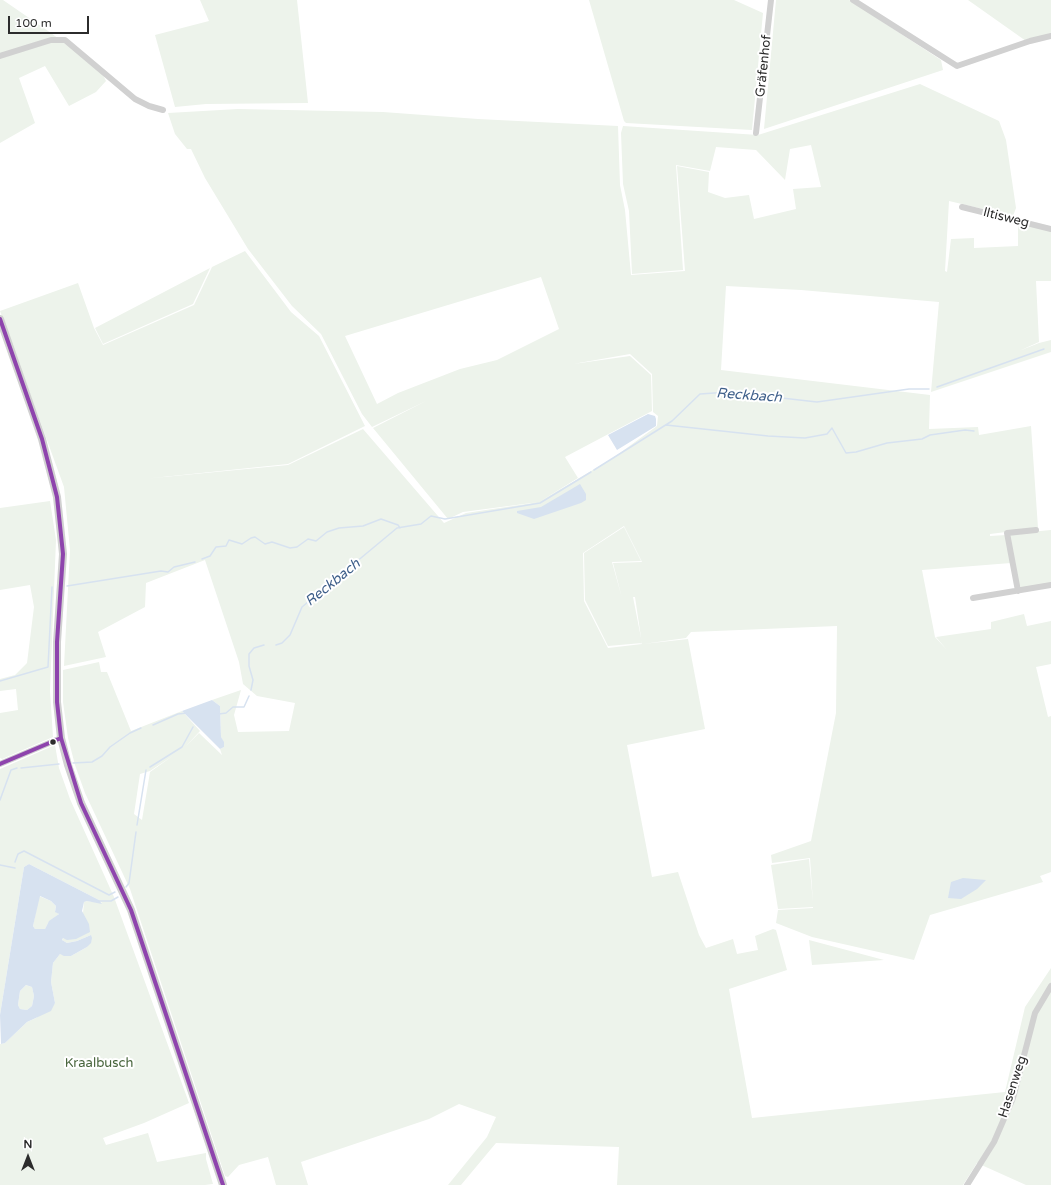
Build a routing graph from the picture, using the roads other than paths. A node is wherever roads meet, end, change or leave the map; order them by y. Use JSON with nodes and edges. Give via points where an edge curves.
{"nodes":[{"id":1,"x":771,"y":0,"type":"edge"},
{"id":2,"x":853,"y":0,"type":"edge"},
{"id":3,"x":1051,"y":36,"type":"edge"},
{"id":4,"x":0,"y":56,"type":"edge"},
{"id":5,"x":163,"y":110,"type":"dead end"},
{"id":6,"x":756,"y":133,"type":"dead end"},
{"id":7,"x":962,"y":206,"type":"dead end"},
{"id":8,"x":1051,"y":229,"type":"edge"},
{"id":9,"x":0,"y":320,"type":"edge"},
{"id":10,"x":1036,"y":530,"type":"dead end"},
{"id":11,"x":1051,"y":585,"type":"edge"},
{"id":12,"x":1018,"y":591,"type":"junction"},
{"id":13,"x":973,"y":598,"type":"dead end"},
{"id":14,"x":61,"y":738,"type":"junction"},
{"id":15,"x":0,"y":764,"type":"edge"},
{"id":16,"x":1051,"y":986,"type":"edge"},
{"id":17,"x":223,"y":1185,"type":"edge"},
{"id":18,"x":967,"y":1185,"type":"edge"}],
"edges":[{"from":1,"to":6,"type":"street","name":"Gräfenhof"},
{"from":2,"to":3,"type":"street","via":[[957,66]]},
{"from":4,"to":5,"type":"street","via":[[51,40],[65,40],[135,99]]},
{"from":7,"to":8,"type":"street","name":"Iltisweg"},
{"from":9,"to":14,"type":"street","via":[[42,439],[58,497],[63,554],[56,675]]},
{"from":10,"to":12,"type":"street","via":[[1007,533]]},
{"from":11,"to":12,"type":"street"},
{"from":12,"to":13,"type":"street"},
{"from":14,"to":15,"type":"street"},
{"from":14,"to":17,"type":"street","via":[[82,803],[131,910]]},
{"from":16,"to":18,"type":"street","name":"Hasenweg","via":[[1035,1013],[1013,1098],[994,1142]]}]}
